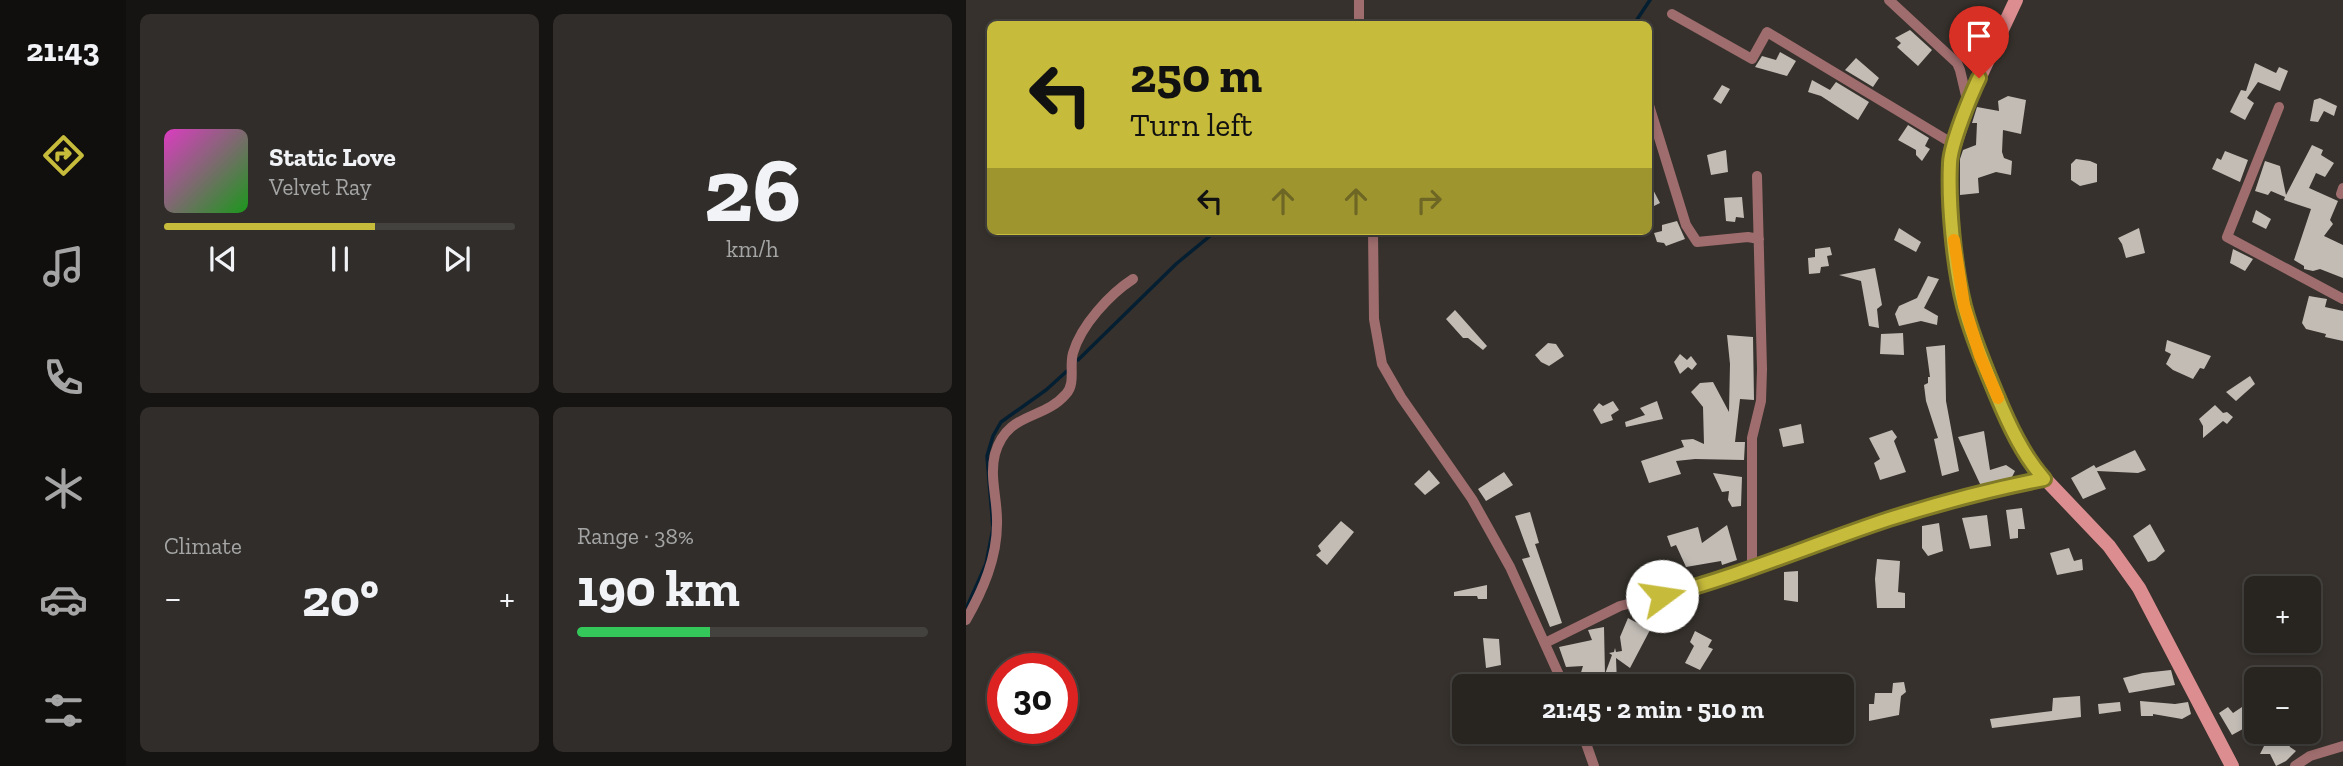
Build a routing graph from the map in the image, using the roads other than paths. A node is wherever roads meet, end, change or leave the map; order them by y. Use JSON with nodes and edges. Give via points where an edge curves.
{"nodes":[{"id":1,"x":1359,"y":0,"type":"edge"},
{"id":2,"x":1889,"y":0,"type":"edge"},
{"id":3,"x":2016,"y":0,"type":"edge"},
{"id":4,"x":1672,"y":14,"type":"dead end"},
{"id":5,"x":1359,"y":21,"type":"edge"},
{"id":6,"x":1968,"y":104,"type":"junction"},
{"id":7,"x":2279,"y":107,"type":"dead end"},
{"id":8,"x":1652,"y":115,"type":"edge"},
{"id":9,"x":1955,"y":145,"type":"junction"},
{"id":10,"x":1757,"y":176,"type":"dead end"},
{"id":11,"x":1373,"y":235,"type":"edge"},
{"id":12,"x":1759,"y":239,"type":"junction"},
{"id":13,"x":1133,"y":279,"type":"dead end"},
{"id":14,"x":2343,"y":299,"type":"edge"},
{"id":15,"x":2044,"y":479,"type":"junction"},
{"id":16,"x":1752,"y":569,"type":"junction"},
{"id":17,"x":966,"y":620,"type":"edge"},
{"id":18,"x":1545,"y":643,"type":"junction"},
{"id":19,"x":1559,"y":674,"type":"edge"},
{"id":20,"x":1587,"y":744,"type":"edge"},
{"id":21,"x":2343,"y":746,"type":"edge"},
{"id":22,"x":1594,"y":766,"type":"edge"},
{"id":23,"x":2232,"y":766,"type":"edge"},
{"id":24,"x":2295,"y":766,"type":"edge"}],
"edges":[{"from":1,"to":5,"type":"street"},
{"from":2,"to":6,"type":"street","via":[[1957,63]]},
{"from":3,"to":6,"type":"main road"},
{"from":4,"to":9,"type":"street","via":[[1752,59],[1767,33]]},
{"from":6,"to":9,"type":"main road"},
{"from":7,"to":14,"type":"street","via":[[2227,237]]},
{"from":8,"to":12,"type":"street","via":[[1686,225],[1697,242]]},
{"from":9,"to":15,"type":"main road","via":[[1950,160],[1951,218],[1964,305],[2007,419]]},
{"from":10,"to":12,"type":"street"},
{"from":11,"to":18,"type":"street","via":[[1374,319],[1382,364],[1472,499],[1510,566]]},
{"from":12,"to":16,"type":"street","via":[[1762,369],[1761,401],[1752,438]]},
{"from":13,"to":17,"type":"street","via":[[1112,293],[1078,342],[1072,382],[1065,395],[1014,424],[999,443],[993,461],[998,524],[992,560]]},
{"from":15,"to":16,"type":"street","via":[[1889,519]]},
{"from":15,"to":23,"type":"main road","via":[[2109,545],[2139,588]]},
{"from":16,"to":18,"type":"street","via":[[1620,606]]},
{"from":18,"to":19,"type":"street"},
{"from":20,"to":22,"type":"street"},
{"from":21,"to":24,"type":"street"}]}
